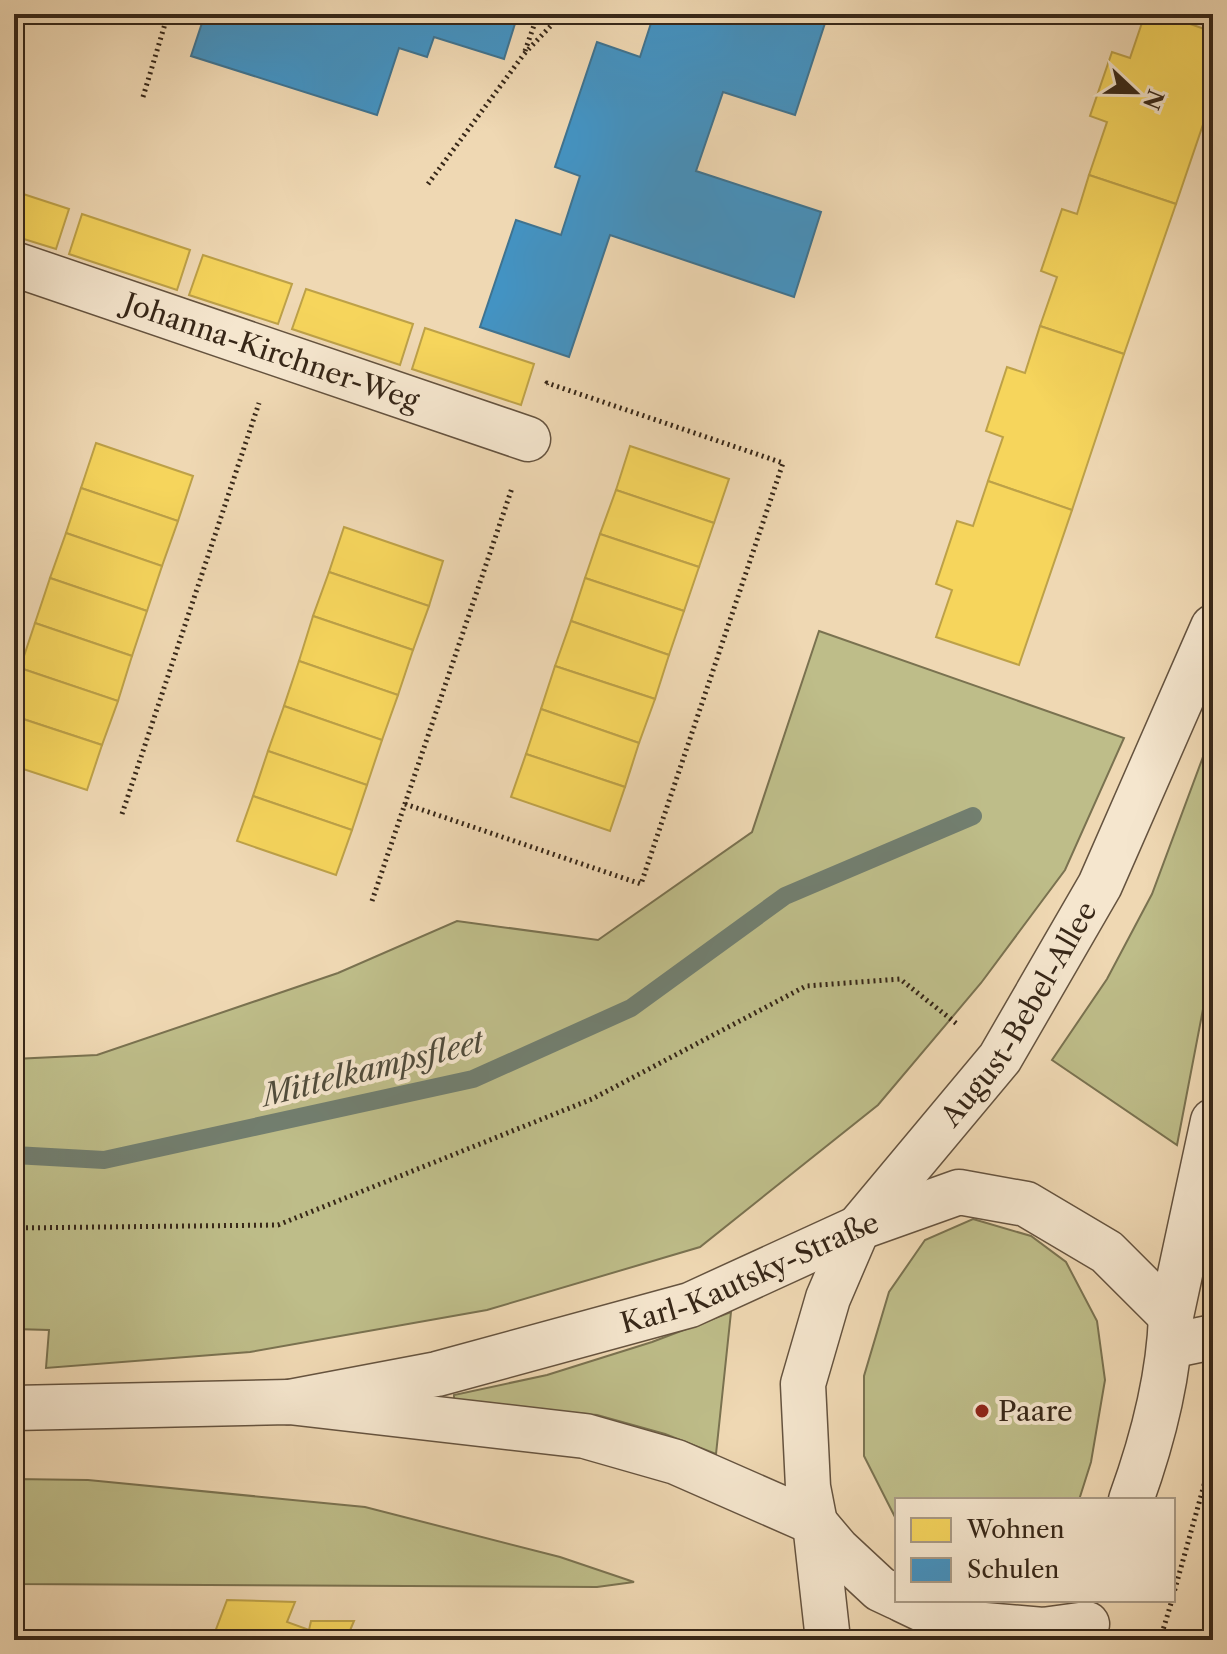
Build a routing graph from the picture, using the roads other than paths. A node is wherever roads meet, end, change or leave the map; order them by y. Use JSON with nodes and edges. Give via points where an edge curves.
{"nodes":[{"id":1,"x":14,"y":264,"type":"edge"},
{"id":2,"x":528,"y":439,"type":"road end"},
{"id":3,"x":1213,"y":627,"type":"edge"},
{"id":4,"x":1213,"y":1121,"type":"edge"},
{"id":5,"x":858,"y":1228,"type":"junction"},
{"id":6,"x":1171,"y":1331,"type":"junction"},
{"id":7,"x":1213,"y":1337,"type":"edge"},
{"id":8,"x":289,"y":1402,"type":"junction"},
{"id":9,"x":14,"y":1408,"type":"edge"},
{"id":10,"x":1138,"y":1482,"type":"edge"},
{"id":11,"x":815,"y":1523,"type":"junction"},
{"id":12,"x":895,"y":1596,"type":"edge"},
{"id":13,"x":907,"y":1602,"type":"edge"},
{"id":14,"x":1088,"y":1621,"type":"edge"},
{"id":15,"x":828,"y":1640,"type":"edge"}],
"edges":[{"from":1,"to":2,"type":"street","name":"Johanna-Kirchner-Weg"},
{"from":3,"to":5,"type":"street","name":"August-Bebel-Allee","via":[[1100,885],[1000,1058]]},
{"from":4,"to":6,"type":"street"},
{"from":5,"to":6,"type":"street","name":"Karl-Kautsky-Straße","via":[[959,1192],[1026,1204],[1107,1252]]},
{"from":5,"to":8,"type":"street","name":"Karl-Kautsky-Straße","via":[[690,1305],[437,1374]]},
{"from":5,"to":11,"type":"street","name":"August-Bebel-Allee","via":[[828,1298],[803,1384]]},
{"from":6,"to":7,"type":"street"},
{"from":6,"to":10,"type":"street"},
{"from":8,"to":9,"type":"street","name":"Karl-Kautsky-Straße"},
{"from":8,"to":11,"type":"street","name":"Karl-Kautsky-Straße","via":[[585,1436],[676,1462]]},
{"from":11,"to":12,"type":"street","name":"Karl-Kautsky-Straße","via":[[880,1589]]},
{"from":11,"to":15,"type":"street","name":"August-Bebel-Allee"},
{"from":13,"to":14,"type":"street","via":[[949,1622],[1043,1630]]}]}
